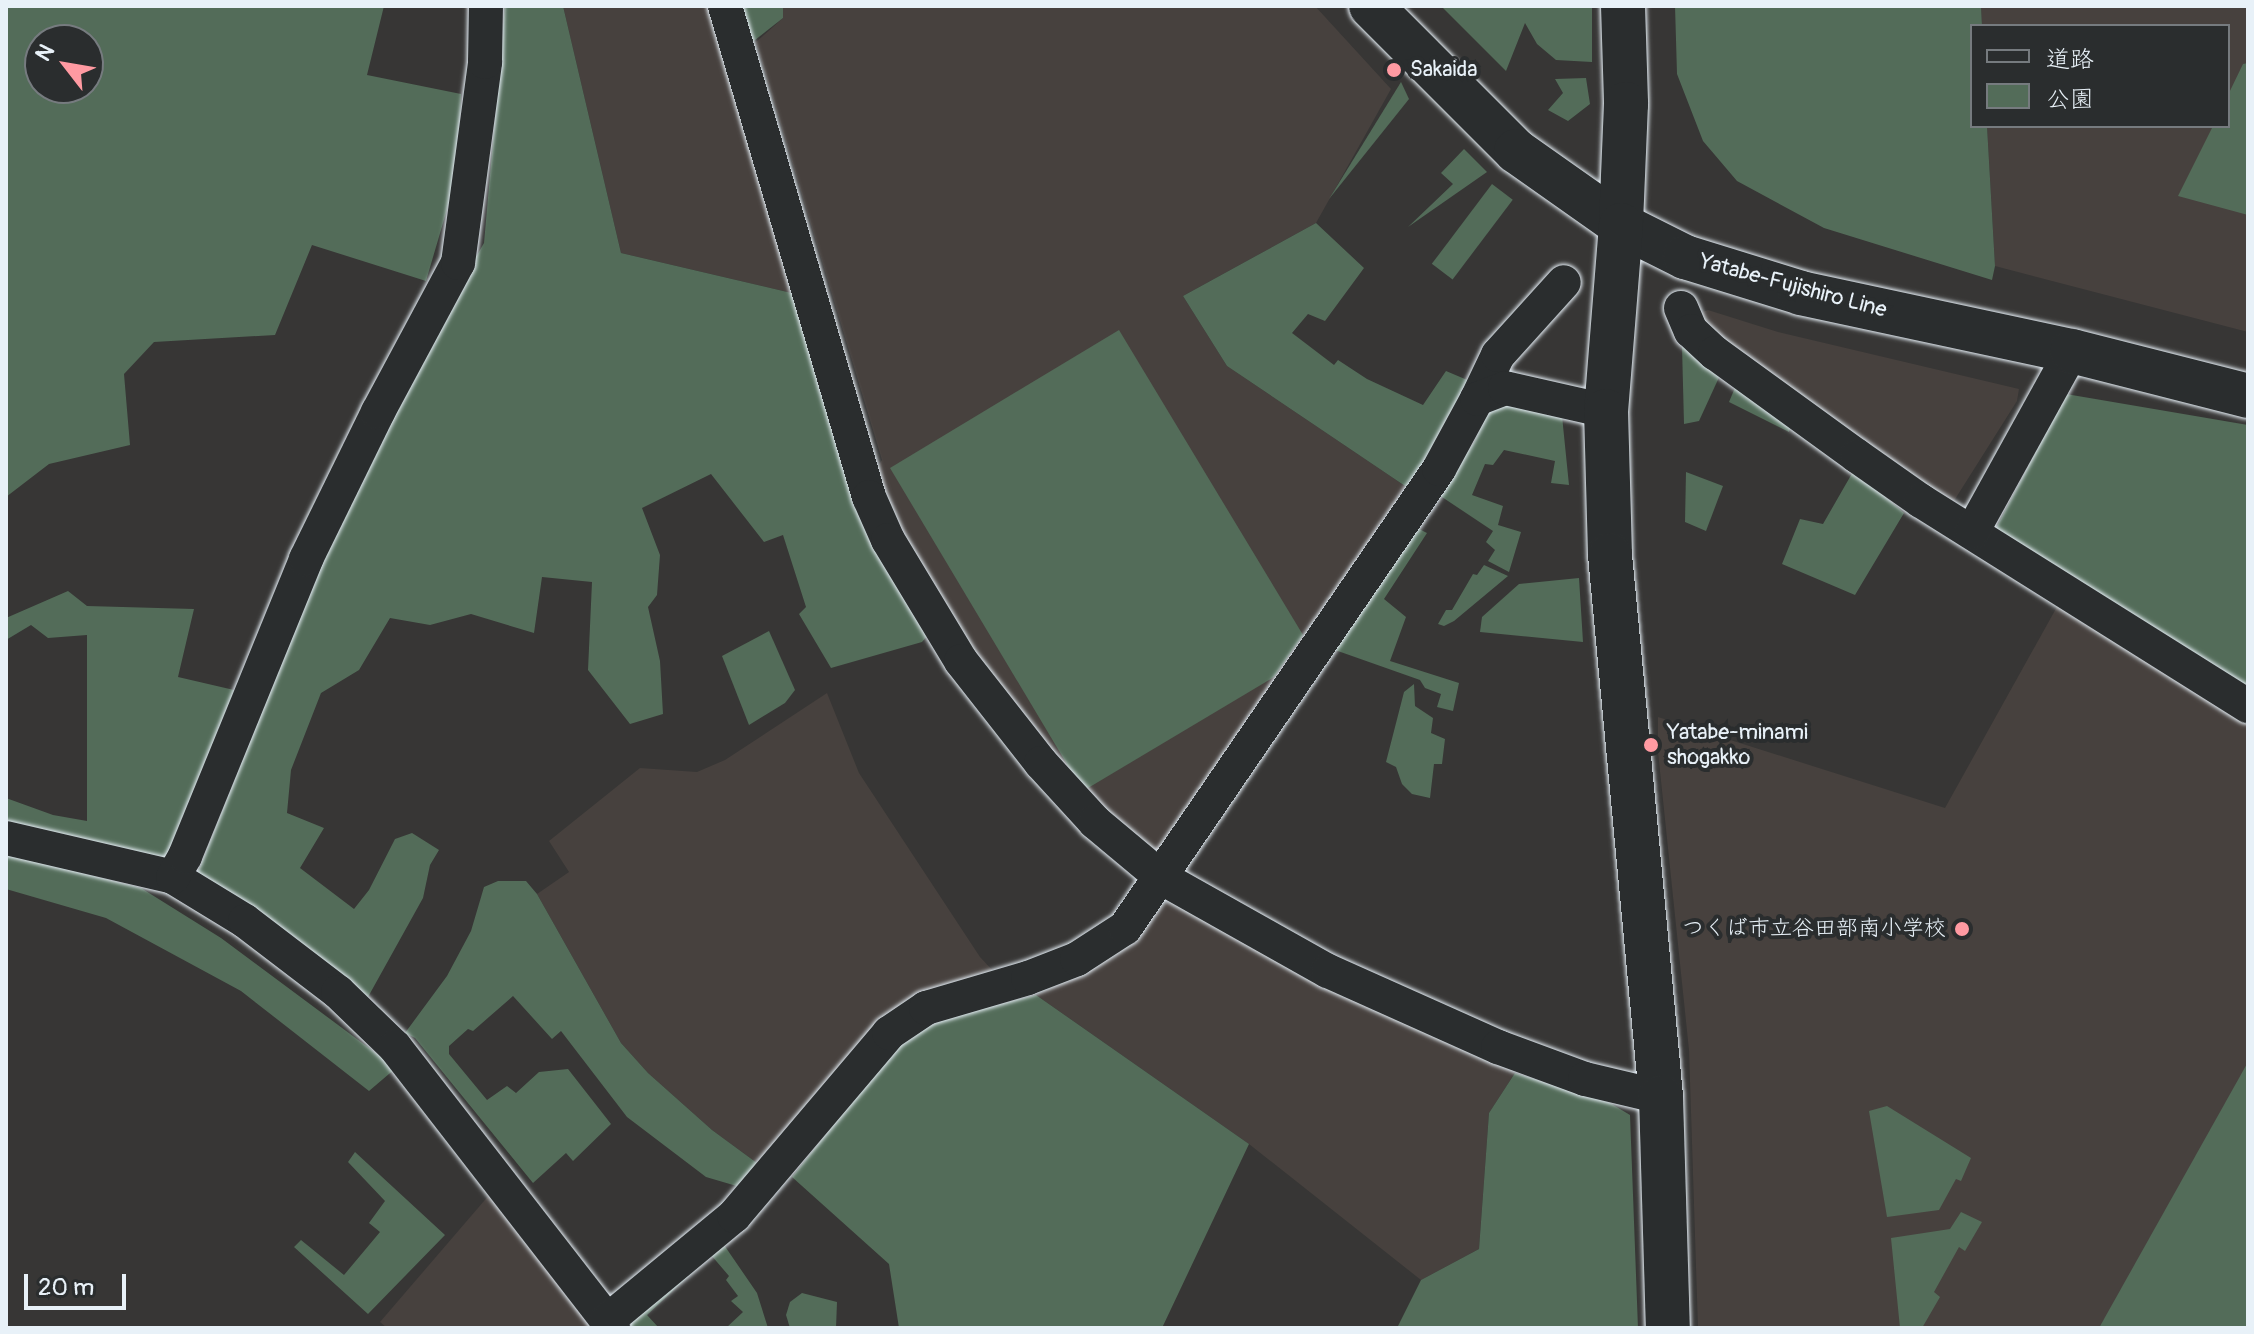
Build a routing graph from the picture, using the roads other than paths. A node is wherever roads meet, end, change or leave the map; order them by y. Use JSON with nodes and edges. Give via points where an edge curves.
{"nodes":[{"id":1,"x":486,"y":6,"type":"edge"},
{"id":2,"x":725,"y":6,"type":"edge"},
{"id":3,"x":1371,"y":6,"type":"edge"},
{"id":4,"x":1623,"y":6,"type":"edge"},
{"id":5,"x":1621,"y":225,"type":"junction"},
{"id":6,"x":1564,"y":282,"type":"dead end"},
{"id":7,"x":1681,"y":308,"type":"dead end"},
{"id":8,"x":2072,"y":351,"type":"junction"},
{"id":9,"x":2248,"y":396,"type":"edge"},
{"id":10,"x":1477,"y":399,"type":"junction"},
{"id":11,"x":1606,"y":411,"type":"junction"},
{"id":12,"x":1972,"y":532,"type":"junction"},
{"id":13,"x":2248,"y":706,"type":"edge"},
{"id":14,"x":6,"y":838,"type":"edge"},
{"id":15,"x":173,"y":877,"type":"junction"},
{"id":16,"x":1162,"y":878,"type":"junction"},
{"id":17,"x":1661,"y":1097,"type":"junction"},
{"id":18,"x":610,"y":1324,"type":"edge"},
{"id":19,"x":1668,"y":1328,"type":"edge"}],
"edges":[{"from":1,"to":15,"type":"street","via":[[485,62],[458,263],[336,494]]},
{"from":2,"to":16,"type":"street","via":[[869,497],[888,540],[961,661],[1041,763],[1095,822]]},
{"from":3,"to":5,"type":"street","name":"Yatabe-Fujishiro Line","via":[[1516,151]]},
{"from":4,"to":5,"type":"street"},
{"from":5,"to":8,"type":"street","name":"Yatabe-Fujishiro Line","via":[[1685,257],[1801,293]]},
{"from":5,"to":11,"type":"street"},
{"from":6,"to":10,"type":"street","via":[[1498,355]]},
{"from":7,"to":12,"type":"street","via":[[1691,331],[1715,353]]},
{"from":8,"to":9,"type":"street","name":"Yatabe-Fujishiro Line"},
{"from":8,"to":12,"type":"street"},
{"from":10,"to":11,"type":"street","via":[[1505,388]]},
{"from":10,"to":16,"type":"street","via":[[1439,469]]},
{"from":11,"to":17,"type":"street","via":[[1610,555]]},
{"from":12,"to":13,"type":"street"},
{"from":14,"to":15,"type":"street"},
{"from":15,"to":18,"type":"street","via":[[245,921],[338,992],[395,1047]]},
{"from":16,"to":17,"type":"street","via":[[1392,1002],[1585,1079]]},
{"from":16,"to":18,"type":"street","via":[[1125,928],[1077,959],[926,1008],[889,1033],[734,1216]]},
{"from":17,"to":19,"type":"street"}]}
